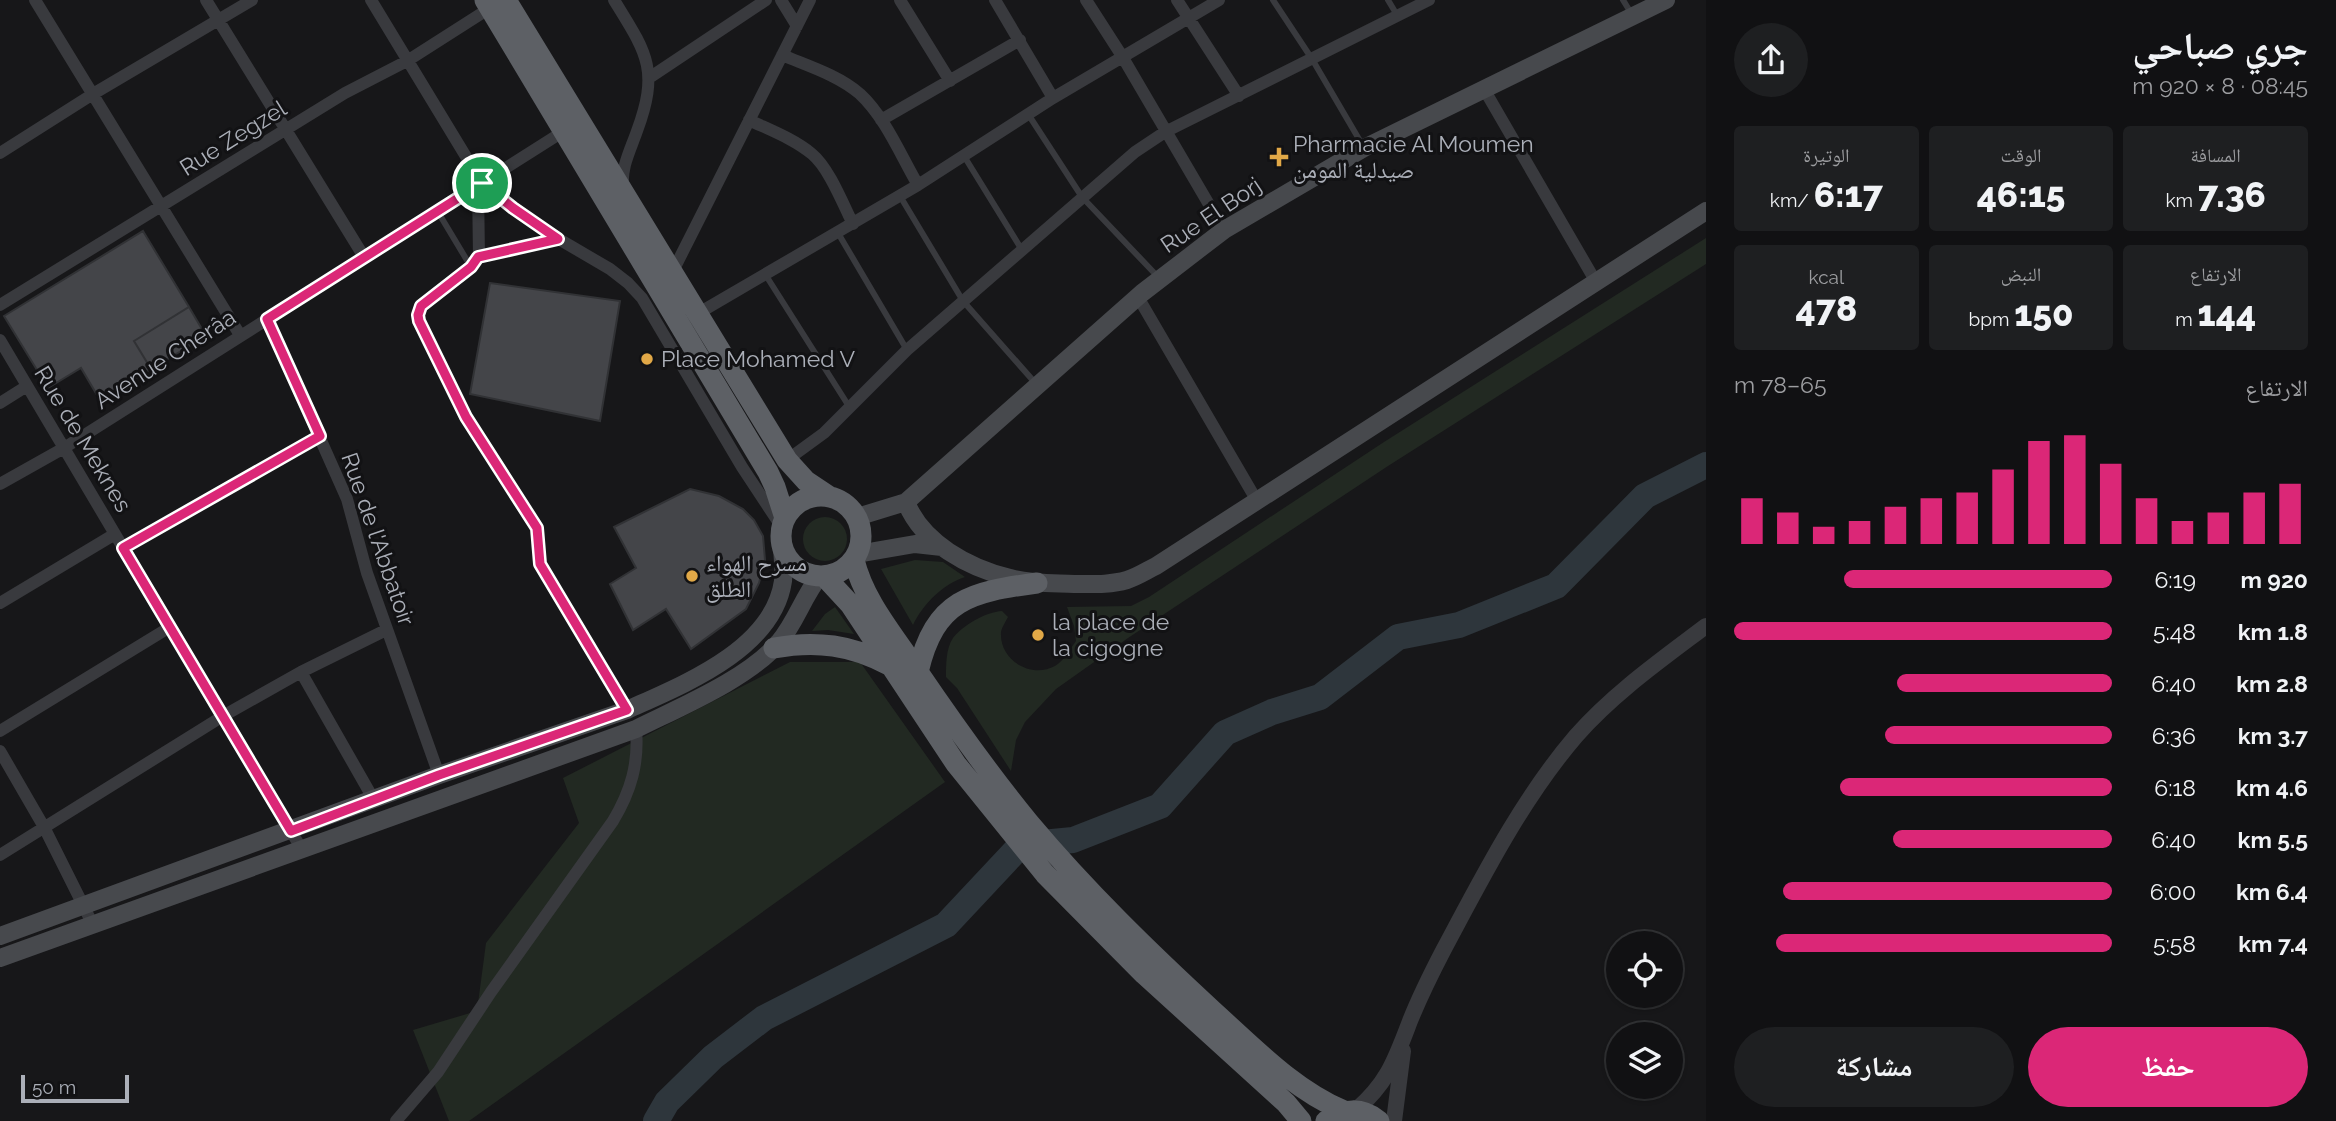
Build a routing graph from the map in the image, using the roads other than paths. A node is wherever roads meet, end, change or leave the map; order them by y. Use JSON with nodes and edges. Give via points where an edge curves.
{"nodes":[{"id":1,"x":36,"y":0,"type":"edge"},
{"id":2,"x":206,"y":0,"type":"edge"},
{"id":3,"x":251,"y":0,"type":"edge"},
{"id":4,"x":371,"y":0,"type":"edge"},
{"id":5,"x":614,"y":0,"type":"edge"},
{"id":6,"x":766,"y":0,"type":"edge"},
{"id":7,"x":781,"y":0,"type":"edge"},
{"id":8,"x":810,"y":0,"type":"edge"},
{"id":9,"x":900,"y":0,"type":"edge"},
{"id":10,"x":995,"y":0,"type":"edge"},
{"id":11,"x":1086,"y":0,"type":"edge"},
{"id":12,"x":1177,"y":0,"type":"edge"},
{"id":13,"x":1219,"y":0,"type":"edge"},
{"id":14,"x":1273,"y":0,"type":"edge"},
{"id":15,"x":1388,"y":0,"type":"edge"},
{"id":16,"x":1429,"y":0,"type":"edge"},
{"id":17,"x":1666,"y":0,"type":"edge"},
{"id":18,"x":494,"y":3,"type":"edge"},
{"id":19,"x":1628,"y":8,"type":"edge"},
{"id":20,"x":1397,"y":16,"type":"junction"},
{"id":21,"x":1188,"y":18,"type":"junction"},
{"id":22,"x":218,"y":20,"type":"junction"},
{"id":23,"x":797,"y":26,"type":"junction"},
{"id":24,"x":1020,"y":40,"type":"junction"},
{"id":25,"x":782,"y":55,"type":"junction"},
{"id":26,"x":1122,"y":56,"type":"junction"},
{"id":27,"x":1312,"y":59,"type":"junction"},
{"id":28,"x":407,"y":61,"type":"junction"},
{"id":29,"x":649,"y":78,"type":"junction"},
{"id":30,"x":950,"y":81,"type":"junction"},
{"id":31,"x":1484,"y":89,"type":"junction"},
{"id":32,"x":93,"y":94,"type":"junction"},
{"id":33,"x":1239,"y":96,"type":"junction"},
{"id":34,"x":1053,"y":98,"type":"junction"},
{"id":35,"x":1028,"y":114,"type":"junction"},
{"id":36,"x":749,"y":120,"type":"junction"},
{"id":37,"x":881,"y":120,"type":"junction"},
{"id":38,"x":286,"y":130,"type":"junction"},
{"id":39,"x":564,"y":131,"type":"junction"},
{"id":40,"x":1166,"y":132,"type":"junction"},
{"id":41,"x":1364,"y":148,"type":"junction"},
{"id":42,"x":0,"y":153,"type":"edge"},
{"id":43,"x":963,"y":156,"type":"junction"},
{"id":44,"x":480,"y":184,"type":"junction"},
{"id":45,"x":918,"y":185,"type":"junction"},
{"id":46,"x":623,"y":192,"type":"junction"},
{"id":47,"x":900,"y":196,"type":"junction"},
{"id":48,"x":1082,"y":197,"type":"junction"},
{"id":49,"x":162,"y":207,"type":"junction"},
{"id":50,"x":437,"y":210,"type":"junction"},
{"id":51,"x":1706,"y":211,"type":"edge"},
{"id":52,"x":853,"y":224,"type":"junction"},
{"id":53,"x":1224,"y":230,"type":"junction"},
{"id":54,"x":838,"y":233,"type":"junction"},
{"id":55,"x":558,"y":239,"type":"junction"},
{"id":56,"x":1022,"y":250,"type":"junction"},
{"id":57,"x":365,"y":257,"type":"junction"},
{"id":58,"x":475,"y":262,"type":"junction"},
{"id":59,"x":673,"y":271,"type":"junction"},
{"id":60,"x":765,"y":274,"type":"junction"},
{"id":61,"x":1161,"y":279,"type":"junction"},
{"id":62,"x":1596,"y":282,"type":"junction"},
{"id":63,"x":1138,"y":297,"type":"junction"},
{"id":64,"x":963,"y":301,"type":"junction"},
{"id":65,"x":0,"y":304,"type":"edge"},
{"id":66,"x":697,"y":314,"type":"junction"},
{"id":67,"x":267,"y":319,"type":"junction"},
{"id":68,"x":240,"y":335,"type":"junction"},
{"id":69,"x":0,"y":340,"type":"edge"},
{"id":70,"x":906,"y":350,"type":"junction"},
{"id":71,"x":27,"y":386,"type":"junction"},
{"id":72,"x":1038,"y":387,"type":"junction"},
{"id":73,"x":0,"y":402,"type":"edge"},
{"id":74,"x":850,"y":408,"type":"junction"},
{"id":75,"x":320,"y":436,"type":"junction"},
{"id":76,"x":64,"y":448,"type":"junction"},
{"id":77,"x":787,"y":460,"type":"junction"},
{"id":78,"x":0,"y":484,"type":"edge"},
{"id":79,"x":830,"y":496,"type":"junction"},
{"id":80,"x":1257,"y":501,"type":"junction"},
{"id":81,"x":906,"y":502,"type":"junction"},
{"id":82,"x":857,"y":517,"type":"junction"},
{"id":83,"x":783,"y":522,"type":"junction"},
{"id":84,"x":115,"y":534,"type":"junction"},
{"id":85,"x":942,"y":547,"type":"junction"},
{"id":86,"x":123,"y":548,"type":"junction"},
{"id":87,"x":782,"y":549,"type":"junction"},
{"id":88,"x":856,"y":557,"type":"junction"},
{"id":89,"x":822,"y":577,"type":"junction"},
{"id":90,"x":1037,"y":583,"type":"junction"},
{"id":91,"x":0,"y":603,"type":"edge"},
{"id":92,"x":1706,"y":626,"type":"edge"},
{"id":93,"x":170,"y":627,"type":"junction"},
{"id":94,"x":386,"y":631,"type":"junction"},
{"id":95,"x":774,"y":648,"type":"junction"},
{"id":96,"x":889,"y":665,"type":"junction"},
{"id":97,"x":301,"y":672,"type":"junction"},
{"id":98,"x":918,"y":672,"type":"junction"},
{"id":99,"x":627,"y":710,"type":"junction"},
{"id":100,"x":223,"y":716,"type":"junction"},
{"id":101,"x":636,"y":729,"type":"junction"},
{"id":102,"x":0,"y":731,"type":"edge"},
{"id":103,"x":0,"y":751,"type":"edge"},
{"id":104,"x":439,"y":775,"type":"junction"},
{"id":105,"x":374,"y":800,"type":"junction"},
{"id":106,"x":44,"y":827,"type":"junction"},
{"id":107,"x":291,"y":831,"type":"junction"},
{"id":108,"x":301,"y":848,"type":"junction"},
{"id":109,"x":0,"y":855,"type":"edge"},
{"id":110,"x":83,"y":906,"type":"junction"},
{"id":111,"x":92,"y":923,"type":"junction"},
{"id":112,"x":0,"y":936,"type":"edge"},
{"id":113,"x":0,"y":956,"type":"edge"},
{"id":114,"x":1150,"y":966,"type":"junction"},
{"id":115,"x":1404,"y":1042,"type":"junction"},
{"id":116,"x":1342,"y":1114,"type":"edge"},
{"id":117,"x":396,"y":1121,"type":"edge"},
{"id":118,"x":1301,"y":1121,"type":"edge"},
{"id":119,"x":1379,"y":1121,"type":"edge"},
{"id":120,"x":1394,"y":1121,"type":"edge"}],
"edges":[{"from":1,"to":32,"type":"street"},
{"from":2,"to":22,"type":"street"},
{"from":3,"to":22,"type":"street"},
{"from":4,"to":28,"type":"street"},
{"from":5,"to":29,"type":"street","via":[[643,48]]},
{"from":6,"to":29,"type":"street"},
{"from":7,"to":23,"type":"street"},
{"from":8,"to":23,"type":"street"},
{"from":9,"to":30,"type":"street"},
{"from":10,"to":24,"type":"street"},
{"from":11,"to":26,"type":"street"},
{"from":12,"to":21,"type":"street"},
{"from":13,"to":21,"type":"street"},
{"from":14,"to":27,"type":"lane"},
{"from":15,"to":20,"type":"lane"},
{"from":16,"to":20,"type":"street"},
{"from":17,"to":19,"type":"main road","name":"Rue El Borj"},
{"from":18,"to":28,"type":"street","name":"Rue Zegzel"},
{"from":18,"to":39,"type":"highway"},
{"from":18,"to":46,"type":"highway"},
{"from":19,"to":31,"type":"main road","name":"Rue El Borj"},
{"from":20,"to":27,"type":"street"},
{"from":21,"to":26,"type":"street"},
{"from":21,"to":33,"type":"street"},
{"from":22,"to":32,"type":"street"},
{"from":22,"to":38,"type":"street"},
{"from":23,"to":25,"type":"street"},
{"from":24,"to":30,"type":"street"},
{"from":24,"to":34,"type":"street"},
{"from":25,"to":36,"type":"street"},
{"from":25,"to":37,"type":"street","via":[[843,82],[861,95]]},
{"from":26,"to":34,"type":"street"},
{"from":26,"to":40,"type":"street"},
{"from":27,"to":33,"type":"street"},
{"from":27,"to":41,"type":"lane"},
{"from":28,"to":38,"type":"street","name":"Rue Zegzel"},
{"from":28,"to":44,"type":"street"},
{"from":29,"to":46,"type":"street","via":[[624,169]]},
{"from":30,"to":37,"type":"street"},
{"from":31,"to":41,"type":"main road","name":"Rue El Borj"},
{"from":31,"to":62,"type":"street"},
{"from":32,"to":42,"type":"street"},
{"from":32,"to":49,"type":"street"},
{"from":33,"to":40,"type":"street"},
{"from":34,"to":35,"type":"street"},
{"from":35,"to":43,"type":"street"},
{"from":35,"to":48,"type":"lane"},
{"from":36,"to":52,"type":"street","via":[[813,155]]},
{"from":36,"to":59,"type":"street"},
{"from":37,"to":45,"type":"street"},
{"from":38,"to":49,"type":"street","name":"Rue Zegzel"},
{"from":38,"to":57,"type":"street"},
{"from":39,"to":44,"type":"street","name":"Avenue Cherâa"},
{"from":39,"to":83,"type":"highway","via":[[768,472]]},
{"from":40,"to":48,"type":"street"},
{"from":40,"to":53,"type":"street"},
{"from":41,"to":53,"type":"main road","name":"Rue El Borj"},
{"from":43,"to":45,"type":"street"},
{"from":43,"to":56,"type":"lane"},
{"from":44,"to":50,"type":"street","name":"Avenue Cherâa"},
{"from":44,"to":55,"type":"street"},
{"from":44,"to":58,"type":"street"},
{"from":45,"to":47,"type":"street"},
{"from":46,"to":59,"type":"highway"},
{"from":47,"to":52,"type":"street"},
{"from":47,"to":64,"type":"lane"},
{"from":48,"to":56,"type":"street"},
{"from":48,"to":61,"type":"lane"},
{"from":49,"to":65,"type":"street","name":"Rue Zegzel"},
{"from":49,"to":68,"type":"street"},
{"from":50,"to":57,"type":"street","name":"Avenue Cherâa"},
{"from":50,"to":58,"type":"lane"},
{"from":51,"to":62,"type":"main road"},
{"from":52,"to":54,"type":"street"},
{"from":53,"to":61,"type":"main road","name":"Rue El Borj"},
{"from":54,"to":60,"type":"street"},
{"from":54,"to":70,"type":"lane"},
{"from":55,"to":58,"type":"street"},
{"from":55,"to":83,"type":"street","via":[[610,269],[642,298],[742,467]]},
{"from":56,"to":64,"type":"street"},
{"from":57,"to":67,"type":"street","name":"Avenue Cherâa"},
{"from":58,"to":99,"type":"street","via":[[419,310],[419,321],[466,417],[537,528],[540,564]]},
{"from":59,"to":66,"type":"highway"},
{"from":60,"to":66,"type":"street"},
{"from":60,"to":74,"type":"lane"},
{"from":61,"to":63,"type":"main road","name":"Rue El Borj"},
{"from":62,"to":80,"type":"main road"},
{"from":63,"to":72,"type":"main road","name":"Rue El Borj"},
{"from":63,"to":80,"type":"street"},
{"from":64,"to":70,"type":"street"},
{"from":64,"to":72,"type":"lane"},
{"from":66,"to":77,"type":"highway"},
{"from":67,"to":68,"type":"street","name":"Avenue Cherâa"},
{"from":67,"to":75,"type":"street","name":"Rue de l'Abbatoir"},
{"from":68,"to":76,"type":"street","name":"Avenue Cherâa"},
{"from":69,"to":71,"type":"street","name":"Rue de Meknes"},
{"from":70,"to":74,"type":"street"},
{"from":71,"to":73,"type":"street"},
{"from":71,"to":76,"type":"street","name":"Rue de Meknes"},
{"from":72,"to":81,"type":"main road","name":"Rue El Borj"},
{"from":74,"to":77,"type":"street"},
{"from":75,"to":86,"type":"street"},
{"from":75,"to":94,"type":"street","name":"Rue de l'Abbatoir","via":[[347,499]]},
{"from":76,"to":78,"type":"street","name":"Avenue Cherâa"},
{"from":76,"to":84,"type":"street","name":"Rue de Meknes"},
{"from":77,"to":79,"type":"highway","via":[[806,481]]},
{"from":79,"to":82,"type":"highway","via":[[850,507]]},
{"from":79,"to":83,"type":"highway","via":[[808,498],[791,509]]},
{"from":80,"to":90,"type":"main road","via":[[1156,566],[1126,580]]},
{"from":81,"to":82,"type":"main road"},
{"from":81,"to":85,"type":"main road","via":[[921,528]]},
{"from":82,"to":88,"type":"highway","via":[[861,540]]},
{"from":83,"to":87,"type":"highway"},
{"from":84,"to":86,"type":"street","name":"Rue de Meknes"},
{"from":84,"to":91,"type":"street"},
{"from":85,"to":88,"type":"main road","via":[[905,544]]},
{"from":85,"to":90,"type":"main road","via":[[987,572]]},
{"from":86,"to":93,"type":"street","name":"Rue de Meknes"},
{"from":87,"to":89,"type":"highway","via":[[793,565]]},
{"from":87,"to":99,"type":"main road","via":[[783,583],[769,618],[755,636],[707,670]]},
{"from":88,"to":89,"type":"highway","via":[[841,572]]},
{"from":88,"to":98,"type":"highway","via":[[866,595]]},
{"from":89,"to":95,"type":"main road"},
{"from":89,"to":96,"type":"highway","via":[[850,604]]},
{"from":90,"to":98,"type":"highway","via":[[978,593],[955,605],[936,623]]},
{"from":92,"to":115,"type":"street","via":[[1633,681],[1555,763],[1471,899],[1429,978]]},
{"from":93,"to":100,"type":"street","name":"Rue de Meknes"},
{"from":93,"to":102,"type":"street"},
{"from":94,"to":97,"type":"street"},
{"from":94,"to":104,"type":"street","name":"Rue de l'Abbatoir"},
{"from":95,"to":96,"type":"highway","via":[[833,645]]},
{"from":95,"to":101,"type":"main road","via":[[717,687]]},
{"from":96,"to":114,"type":"highway","via":[[956,764],[1045,874]]},
{"from":97,"to":100,"type":"street"},
{"from":97,"to":105,"type":"street"},
{"from":98,"to":114,"type":"highway","via":[[973,752]]},
{"from":99,"to":104,"type":"main road"},
{"from":100,"to":106,"type":"street"},
{"from":100,"to":107,"type":"street","name":"Rue de Meknes"},
{"from":101,"to":108,"type":"main road"},
{"from":101,"to":117,"type":"street","via":[[636,768],[613,821],[438,1072]]},
{"from":103,"to":106,"type":"street"},
{"from":104,"to":105,"type":"main road"},
{"from":105,"to":107,"type":"main road"},
{"from":106,"to":109,"type":"street"},
{"from":106,"to":110,"type":"street"},
{"from":107,"to":108,"type":"street","name":"Rue de Meknes"},
{"from":107,"to":110,"type":"main road"},
{"from":108,"to":111,"type":"main road"},
{"from":110,"to":111,"type":"street"},
{"from":110,"to":112,"type":"main road"},
{"from":111,"to":113,"type":"main road"},
{"from":114,"to":116,"type":"highway","via":[[1301,1088]]},
{"from":114,"to":118,"type":"highway"},
{"from":115,"to":116,"type":"street","via":[[1380,1087]]},
{"from":115,"to":120,"type":"street"},
{"from":116,"to":119,"type":"highway","via":[[1367,1113]]}]}
